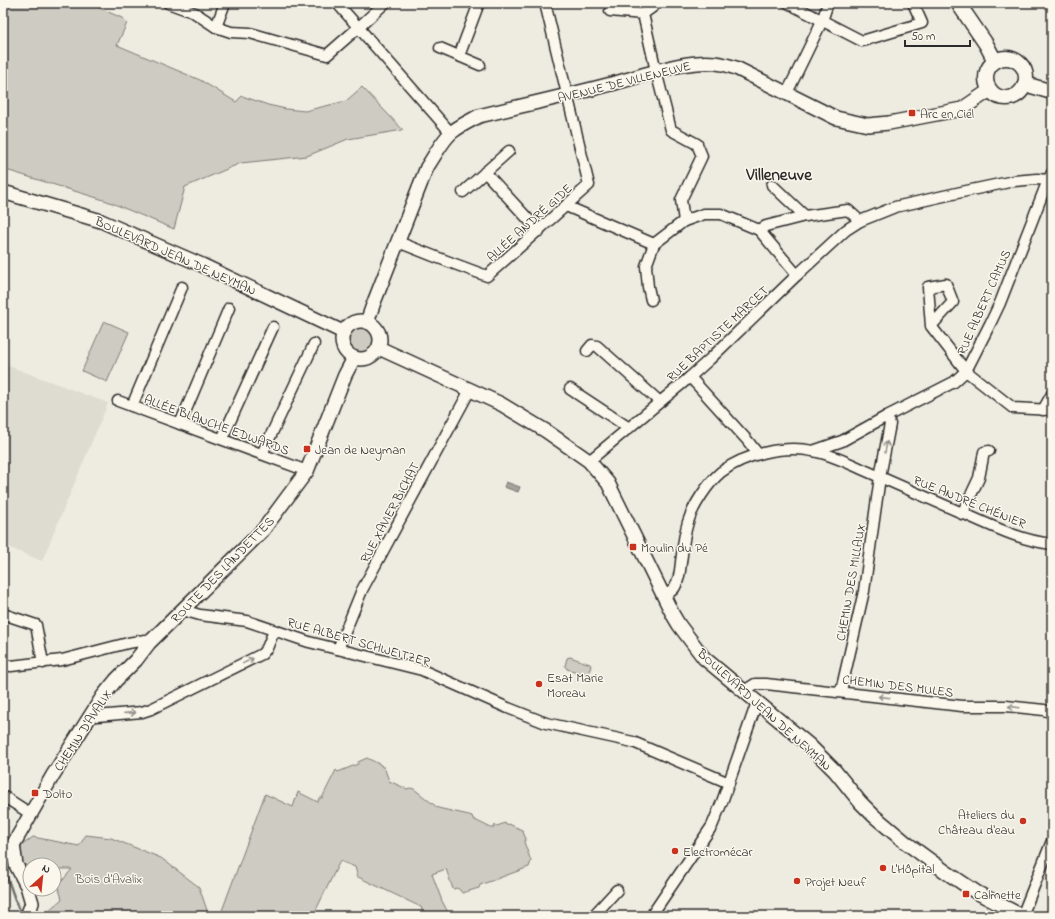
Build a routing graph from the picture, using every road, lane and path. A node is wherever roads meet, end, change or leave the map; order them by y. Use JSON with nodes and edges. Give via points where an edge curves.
{"nodes":[{"id":1,"x":168,"y":3,"type":"edge"},
{"id":2,"x":225,"y":3,"type":"edge"},
{"id":3,"x":337,"y":3,"type":"edge"},
{"id":4,"x":385,"y":3,"type":"edge"},
{"id":5,"x":479,"y":3,"type":"edge"},
{"id":6,"x":545,"y":3,"type":"edge"},
{"id":7,"x":656,"y":3,"type":"edge"},
{"id":8,"x":788,"y":3,"type":"edge"},
{"id":9,"x":827,"y":3,"type":"edge"},
{"id":10,"x":912,"y":3,"type":"edge"},
{"id":11,"x":958,"y":3,"type":"edge"},
{"id":12,"x":610,"y":11,"type":"dead end"},
{"id":13,"x":643,"y":14,"type":"junction"},
{"id":14,"x":822,"y":21,"type":"junction"},
{"id":15,"x":216,"y":27,"type":"junction"},
{"id":16,"x":359,"y":27,"type":"junction"},
{"id":17,"x":440,"y":48,"type":"dead end"},
{"id":18,"x":460,"y":56,"type":"junction"},
{"id":19,"x":994,"y":61,"type":"junction"},
{"id":20,"x":480,"y":65,"type":"dead end"},
{"id":21,"x":656,"y":71,"type":"junction"},
{"id":22,"x":1025,"y":84,"type":"junction"},
{"id":23,"x":990,"y":90,"type":"junction"},
{"id":24,"x":1052,"y":92,"type":"edge"},
{"id":25,"x":787,"y":93,"type":"junction"},
{"id":26,"x":567,"y":94,"type":"junction"},
{"id":27,"x":451,"y":132,"type":"junction"},
{"id":28,"x":509,"y":151,"type":"dead end"},
{"id":29,"x":485,"y":172,"type":"junction"},
{"id":30,"x":1050,"y":177,"type":"edge"},
{"id":31,"x":772,"y":185,"type":"dead end"},
{"id":32,"x":3,"y":192,"type":"edge"},
{"id":33,"x":463,"y":192,"type":"dead end"},
{"id":34,"x":566,"y":206,"type":"junction"},
{"id":35,"x":805,"y":216,"type":"junction"},
{"id":36,"x":684,"y":221,"type":"junction"},
{"id":37,"x":860,"y":221,"type":"junction"},
{"id":38,"x":759,"y":230,"type":"junction"},
{"id":39,"x":539,"y":231,"type":"junction"},
{"id":40,"x":398,"y":242,"type":"junction"},
{"id":41,"x":654,"y":244,"type":"junction"},
{"id":42,"x":797,"y":275,"type":"junction"},
{"id":43,"x":182,"y":286,"type":"dead end"},
{"id":44,"x":651,"y":300,"type":"dead end"},
{"id":45,"x":230,"y":308,"type":"dead end"},
{"id":46,"x":367,"y":322,"type":"junction"},
{"id":47,"x":931,"y":326,"type":"dead end"},
{"id":48,"x":273,"y":327,"type":"dead end"},
{"id":49,"x":343,"y":332,"type":"junction"},
{"id":50,"x":314,"y":344,"type":"dead end"},
{"id":51,"x":378,"y":348,"type":"junction"},
{"id":52,"x":587,"y":351,"type":"dead end"},
{"id":53,"x":354,"y":358,"type":"junction"},
{"id":54,"x":966,"y":371,"type":"junction"},
{"id":55,"x":690,"y":377,"type":"junction"},
{"id":56,"x":570,"y":389,"type":"dead end"},
{"id":57,"x":470,"y":390,"type":"junction"},
{"id":58,"x":1052,"y":394,"type":"edge"},
{"id":59,"x":118,"y":401,"type":"dead end"},
{"id":60,"x":660,"y":402,"type":"junction"},
{"id":61,"x":132,"y":406,"type":"junction"},
{"id":62,"x":1048,"y":410,"type":"edge"},
{"id":63,"x":887,"y":416,"type":"junction"},
{"id":64,"x":180,"y":424,"type":"junction"},
{"id":65,"x":629,"y":428,"type":"junction"},
{"id":66,"x":222,"y":439,"type":"junction"},
{"id":67,"x":842,"y":441,"type":"junction"},
{"id":68,"x":813,"y":450,"type":"junction"},
{"id":69,"x":989,"y":451,"type":"dead end"},
{"id":70,"x":262,"y":454,"type":"junction"},
{"id":71,"x":758,"y":454,"type":"junction"},
{"id":72,"x":837,"y":459,"type":"junction"},
{"id":73,"x":589,"y":461,"type":"junction"},
{"id":74,"x":307,"y":470,"type":"junction"},
{"id":75,"x":880,"y":477,"type":"junction"},
{"id":76,"x":962,"y":514,"type":"junction"},
{"id":77,"x":1052,"y":544,"type":"edge"},
{"id":78,"x":664,"y":596,"type":"junction"},
{"id":79,"x":183,"y":608,"type":"junction"},
{"id":80,"x":3,"y":614,"type":"edge"},
{"id":81,"x":274,"y":631,"type":"junction"},
{"id":82,"x":149,"y":643,"type":"junction"},
{"id":83,"x":338,"y":649,"type":"junction"},
{"id":84,"x":43,"y":663,"type":"junction"},
{"id":85,"x":3,"y":665,"type":"edge"},
{"id":86,"x":744,"y":691,"type":"junction"},
{"id":87,"x":841,"y":691,"type":"junction"},
{"id":88,"x":759,"y":703,"type":"junction"},
{"id":89,"x":1052,"y":713,"type":"edge"},
{"id":90,"x":91,"y":714,"type":"junction"},
{"id":91,"x":728,"y":783,"type":"junction"},
{"id":92,"x":3,"y":796,"type":"edge"},
{"id":93,"x":31,"y":814,"type":"junction"},
{"id":94,"x":1052,"y":840,"type":"edge"},
{"id":95,"x":13,"y":845,"type":"junction"},
{"id":96,"x":3,"y":857,"type":"edge"},
{"id":97,"x":617,"y":890,"type":"dead end"},
{"id":98,"x":595,"y":915,"type":"edge"},
{"id":99,"x":27,"y":916,"type":"edge"},
{"id":100,"x":651,"y":916,"type":"edge"},
{"id":101,"x":1022,"y":916,"type":"edge"}],
"edges":[{"from":1,"to":15,"type":"street","via":[[195,13]]},
{"from":2,"to":15,"type":"street"},
{"from":3,"to":16,"type":"street"},
{"from":4,"to":16,"type":"street"},
{"from":5,"to":18,"type":"street"},
{"from":6,"to":26,"type":"street"},
{"from":7,"to":13,"type":"street"},
{"from":8,"to":14,"type":"street"},
{"from":9,"to":14,"type":"street"},
{"from":10,"to":14,"type":"street","via":[[922,23],[862,41]]},
{"from":11,"to":19,"type":"main road","via":[[986,44]]},
{"from":12,"to":13,"type":"street"},
{"from":13,"to":21,"type":"street"},
{"from":14,"to":25,"type":"street"},
{"from":15,"to":16,"type":"street","via":[[231,32],[250,33],[327,55]]},
{"from":16,"to":27,"type":"street"},
{"from":17,"to":18,"type":"street"},
{"from":18,"to":20,"type":"street"},
{"from":19,"to":22,"type":"main road","via":[[1007,58],[1018,62],[1025,73]]},
{"from":19,"to":23,"type":"main road","via":[[986,79]]},
{"from":21,"to":25,"type":"street","name":"AVENUE DE VILLENEUVE","via":[[705,62],[721,64],[736,68]]},
{"from":21,"to":26,"type":"street","name":"AVENUE DE VILLENEUVE"},
{"from":21,"to":36,"type":"street","via":[[671,130],[697,144],[702,156],[681,200]]},
{"from":22,"to":23,"type":"main road","via":[[1021,91],[1010,98],[997,96]]},
{"from":22,"to":24,"type":"main road"},
{"from":23,"to":25,"type":"street","name":"AVENUE DE VILLENEUVE","via":[[962,109],[868,125],[836,118]]},
{"from":26,"to":27,"type":"street","name":"AVENUE DE VILLENEUVE","via":[[479,116]]},
{"from":26,"to":34,"type":"street","name":"ALLÉE ANDRÉ GIDE","via":[[589,185]]},
{"from":27,"to":40,"type":"street","name":"AVENUE DE VILLENEUVE","via":[[427,167]]},
{"from":28,"to":29,"type":"street"},
{"from":29,"to":33,"type":"street"},
{"from":29,"to":39,"type":"street"},
{"from":30,"to":37,"type":"street","name":"RUE BAPTISTE MARCET","via":[[1014,181],[895,207]]},
{"from":30,"to":54,"type":"street","name":"RUE ALBERT CAMUS","via":[[1000,303]]},
{"from":31,"to":35,"type":"street"},
{"from":32,"to":49,"type":"street","name":"BOULEVARD JEAN DE NEYMAN","via":[[101,221],[202,265]]},
{"from":34,"to":39,"type":"street","name":"ALLÉE ANDRÉ GIDE"},
{"from":34,"to":41,"type":"street"},
{"from":35,"to":37,"type":"street","via":[[848,210]]},
{"from":35,"to":38,"type":"street"},
{"from":36,"to":38,"type":"street","via":[[704,214],[721,214]]},
{"from":36,"to":41,"type":"street"},
{"from":37,"to":42,"type":"street","name":"RUE BAPTISTE MARCET","via":[[846,230]]},
{"from":38,"to":42,"type":"street"},
{"from":39,"to":40,"type":"street","name":"ALLÉE ANDRÉ GIDE","via":[[487,276]]},
{"from":40,"to":46,"type":"street","name":"AVENUE DE VILLENEUVE"},
{"from":41,"to":44,"type":"street","via":[[646,266]]},
{"from":42,"to":55,"type":"street","name":"RUE BAPTISTE MARCET"},
{"from":43,"to":61,"type":"street"},
{"from":45,"to":64,"type":"street"},
{"from":46,"to":49,"type":"street","via":[[362,320],[351,323]]},
{"from":46,"to":51,"type":"street","via":[[377,329],[380,335]]},
{"from":47,"to":54,"type":"street"},
{"from":48,"to":66,"type":"street"},
{"from":49,"to":53,"type":"street","via":[[341,338],[344,350]]},
{"from":50,"to":70,"type":"street"},
{"from":51,"to":53,"type":"street","via":[[366,359]]},
{"from":51,"to":57,"type":"street","name":"BOULEVARD JEAN DE NEYMAN"},
{"from":52,"to":60,"type":"street","via":[[592,345],[597,346]]},
{"from":53,"to":74,"type":"street","name":"ROUTE DES LANDETTES"},
{"from":54,"to":62,"type":"street","via":[[1013,408]]},
{"from":54,"to":63,"type":"street","name":"RUE ALBERT CAMUS","via":[[954,382]]},
{"from":55,"to":60,"type":"street","name":"RUE BAPTISTE MARCET"},
{"from":55,"to":71,"type":"street"},
{"from":56,"to":65,"type":"street"},
{"from":57,"to":73,"type":"street","name":"BOULEVARD JEAN DE NEYMAN","via":[[501,404],[546,430]]},
{"from":57,"to":83,"type":"street","name":"RUE XAVIER BICHAT","via":[[362,590]]},
{"from":58,"to":62,"type":"street"},
{"from":59,"to":61,"type":"street","name":"ALLÉE BLANCHE EDWARDS"},
{"from":60,"to":65,"type":"street","name":"RUE BAPTISTE MARCET"},
{"from":61,"to":64,"type":"street","name":"ALLÉE BLANCHE EDWARDS"},
{"from":63,"to":67,"type":"street","name":"RUE ALBERT CAMUS"},
{"from":75,"to":63,"type":"street","one_way":true,"via":[[890,424]]},
{"from":64,"to":66,"type":"street","name":"ALLÉE BLANCHE EDWARDS"},
{"from":65,"to":73,"type":"street","name":"RUE BAPTISTE MARCET"},
{"from":66,"to":70,"type":"street","name":"ALLÉE BLANCHE EDWARDS"},
{"from":67,"to":68,"type":"street","name":"RUE ALBERT CAMUS"},
{"from":67,"to":72,"type":"street","via":[[836,453]]},
{"from":68,"to":71,"type":"street","name":"RUE ALBERT CAMUS","via":[[775,450]]},
{"from":68,"to":72,"type":"street","name":"RUE ALBERT CAMUS"},
{"from":69,"to":76,"type":"street","via":[[984,452],[979,478]]},
{"from":70,"to":74,"type":"street","name":"ALLÉE BLANCHE EDWARDS"},
{"from":71,"to":78,"type":"street","name":"RUE ALBERT CAMUS","via":[[721,472],[708,486],[688,521],[680,578],[675,588]]},
{"from":72,"to":75,"type":"street","name":"RUE ALBERT CAMUS"},
{"from":73,"to":78,"type":"street","name":"BOULEVARD JEAN DE NEYMAN","via":[[608,483]]},
{"from":74,"to":79,"type":"street","name":"ROUTE DES LANDETTES","via":[[263,530]]},
{"from":75,"to":76,"type":"street","name":"RUE ANDRÉ CHÉNIER"},
{"from":75,"to":87,"type":"street","name":"CHEMIN DES MILLAUX","via":[[864,591]]},
{"from":76,"to":77,"type":"street","name":"RUE ANDRÉ CHÉNIER","via":[[995,528]]},
{"from":78,"to":86,"type":"street","name":"BOULEVARD JEAN DE NEYMAN","via":[[679,625],[704,658]]},
{"from":79,"to":81,"type":"street","name":"RUE ALBERT SCHWEITZER","via":[[200,614],[247,621]]},
{"from":79,"to":82,"type":"street","name":"ROUTE DES LANDETTES"},
{"from":80,"to":84,"type":"street","via":[[36,625]]},
{"from":81,"to":83,"type":"street","name":"RUE ALBERT SCHWEITZER"},
{"from":90,"to":81,"type":"street","one_way":true,"via":[[97,716],[142,712],[151,708],[262,654]]},
{"from":82,"to":84,"type":"street","via":[[145,640],[128,643]]},
{"from":82,"to":90,"type":"street","name":"CHEMIN D'AVALIX","via":[[116,680]]},
{"from":83,"to":91,"type":"street","name":"RUE ALBERT SCHWEITZER","via":[[422,670],[546,722],[634,742]]},
{"from":84,"to":85,"type":"street"},
{"from":86,"to":87,"type":"street","name":"CHEMIN DES MULES","via":[[755,684],[766,684]]},
{"from":86,"to":88,"type":"street","name":"BOULEVARD JEAN DE NEYMAN"},
{"from":89,"to":87,"type":"street","name":"CHEMIN DES MULES","one_way":true,"via":[[1006,706],[962,706]]},
{"from":88,"to":91,"type":"street"},
{"from":88,"to":101,"type":"street","name":"BOULEVARD JEAN DE NEYMAN","via":[[808,745],[835,771],[860,802],[905,842],[976,892]]},
{"from":90,"to":93,"type":"street","name":"CHEMIN D'AVALIX"},
{"from":91,"to":100,"type":"street","via":[[712,826]]},
{"from":92,"to":93,"type":"street"},
{"from":93,"to":95,"type":"street","name":"CHEMIN D'AVALIX"},
{"from":94,"to":101,"type":"street"},
{"from":95,"to":96,"type":"street","name":"CHEMIN D'AVALIX"},
{"from":95,"to":99,"type":"street","via":[[16,865],[28,886],[32,903]]},
{"from":97,"to":98,"type":"street"}]}
